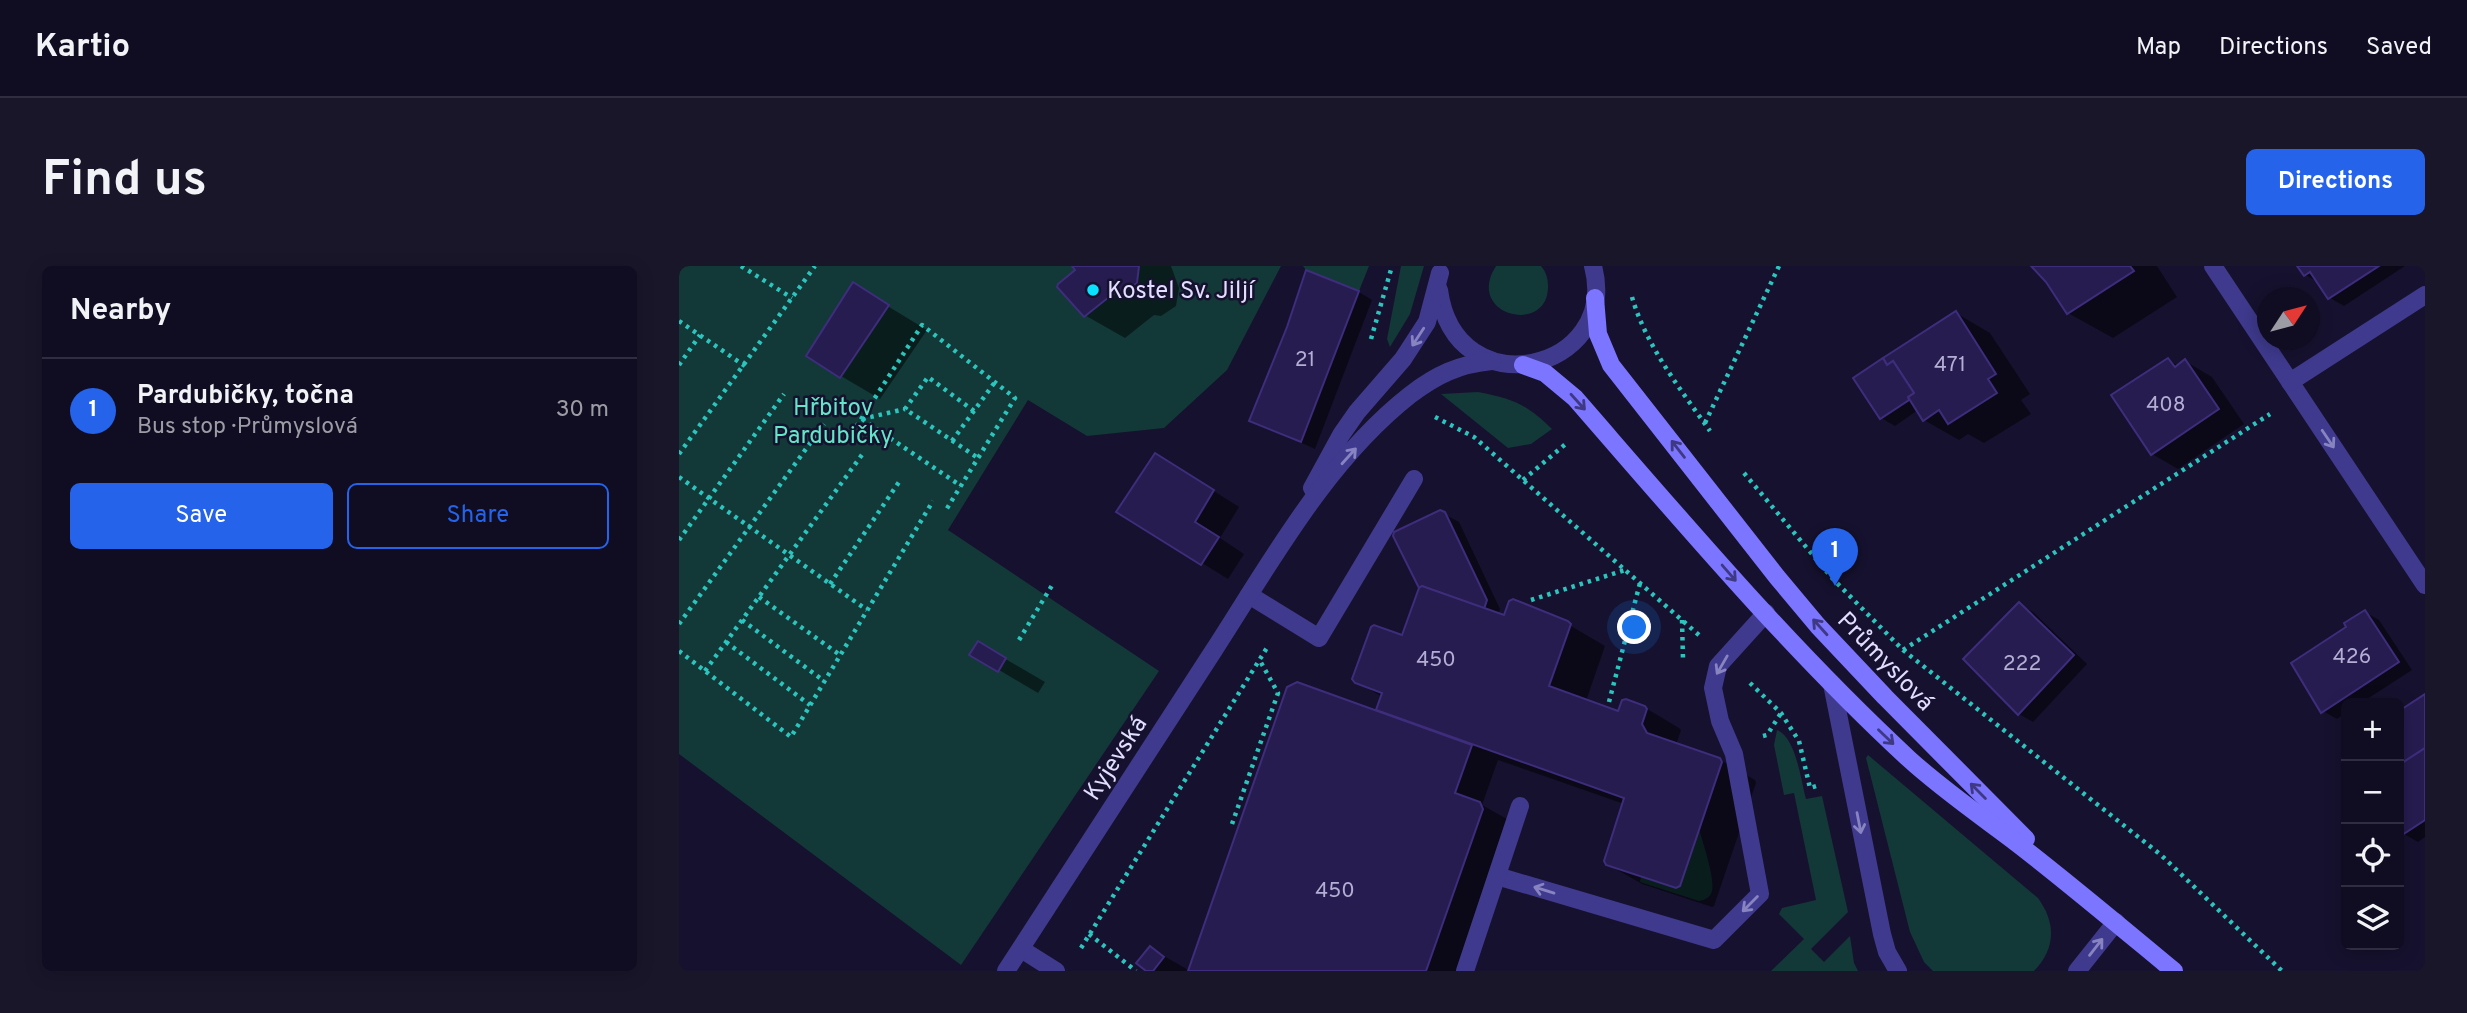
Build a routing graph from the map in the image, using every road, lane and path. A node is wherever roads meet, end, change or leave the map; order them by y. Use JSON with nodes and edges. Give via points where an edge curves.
{"nodes":[{"id":1,"x":741,"y":266,"type":"edge"},
{"id":2,"x":815,"y":266,"type":"edge"},
{"id":3,"x":1392,"y":266,"type":"edge"},
{"id":4,"x":1593,"y":266,"type":"edge"},
{"id":5,"x":1779,"y":266,"type":"edge"},
{"id":6,"x":2213,"y":266,"type":"edge"},
{"id":7,"x":1441,"y":269,"type":"edge"},
{"id":8,"x":1631,"y":293,"type":"dead end"},
{"id":9,"x":2425,"y":295,"type":"edge"},
{"id":10,"x":792,"y":298,"type":"junction"},
{"id":11,"x":1595,"y":298,"type":"junction"},
{"id":12,"x":679,"y":321,"type":"edge"},
{"id":13,"x":700,"y":335,"type":"junction"},
{"id":14,"x":1370,"y":342,"type":"dead end"},
{"id":15,"x":1492,"y":361,"type":"junction"},
{"id":16,"x":679,"y":365,"type":"edge"},
{"id":17,"x":1523,"y":365,"type":"junction"},
{"id":18,"x":745,"y":366,"type":"junction"},
{"id":19,"x":995,"y":382,"type":"junction"},
{"id":20,"x":2290,"y":382,"type":"junction"},
{"id":21,"x":784,"y":394,"type":"dead end"},
{"id":22,"x":905,"y":409,"type":"junction"},
{"id":23,"x":974,"y":411,"type":"junction"},
{"id":24,"x":1433,"y":416,"type":"dead end"},
{"id":25,"x":862,"y":419,"type":"junction"},
{"id":26,"x":1705,"y":423,"type":"junction"},
{"id":27,"x":824,"y":424,"type":"dead end"},
{"id":28,"x":1712,"y":433,"type":"dead end"},
{"id":29,"x":847,"y":441,"type":"dead end"},
{"id":30,"x":952,"y":441,"type":"junction"},
{"id":31,"x":864,"y":452,"type":"dead end"},
{"id":32,"x":679,"y":454,"type":"edge"},
{"id":33,"x":978,"y":458,"type":"junction"},
{"id":34,"x":1736,"y":465,"type":"dead end"},
{"id":35,"x":679,"y":477,"type":"edge"},
{"id":36,"x":901,"y":479,"type":"dead end"},
{"id":37,"x":1414,"y":479,"type":"dead end"},
{"id":38,"x":961,"y":486,"type":"junction"},
{"id":39,"x":709,"y":498,"type":"junction"},
{"id":40,"x":933,"y":500,"type":"dead end"},
{"id":41,"x":946,"y":510,"type":"dead end"},
{"id":42,"x":749,"y":527,"type":"junction"},
{"id":43,"x":679,"y":540,"type":"edge"},
{"id":44,"x":789,"y":555,"type":"junction"},
{"id":45,"x":1626,"y":570,"type":"junction"},
{"id":46,"x":1265,"y":571,"type":"junction"},
{"id":47,"x":1054,"y":582,"type":"dead end"},
{"id":48,"x":1640,"y":583,"type":"junction"},
{"id":49,"x":830,"y":584,"type":"junction"},
{"id":50,"x":2425,"y":585,"type":"edge"},
{"id":51,"x":1249,"y":595,"type":"junction"},
{"id":52,"x":759,"y":597,"type":"junction"},
{"id":53,"x":1531,"y":600,"type":"dead end"},
{"id":54,"x":867,"y":610,"type":"junction"},
{"id":55,"x":1766,"y":613,"type":"junction"},
{"id":56,"x":1286,"y":618,"type":"junction"},
{"id":57,"x":742,"y":620,"type":"junction"},
{"id":58,"x":679,"y":624,"type":"edge"},
{"id":59,"x":1019,"y":640,"type":"dead end"},
{"id":60,"x":726,"y":642,"type":"junction"},
{"id":61,"x":1903,"y":650,"type":"junction"},
{"id":62,"x":679,"y":651,"type":"edge"},
{"id":63,"x":840,"y":655,"type":"junction"},
{"id":64,"x":1259,"y":659,"type":"junction"},
{"id":65,"x":1724,"y":659,"type":"junction"},
{"id":66,"x":705,"y":671,"type":"junction"},
{"id":67,"x":824,"y":681,"type":"junction"},
{"id":68,"x":1832,"y":684,"type":"junction"},
{"id":69,"x":1609,"y":702,"type":"dead end"},
{"id":70,"x":810,"y":705,"type":"junction"},
{"id":71,"x":1850,"y":776,"type":"junction"},
{"id":72,"x":1520,"y":806,"type":"dead end"},
{"id":73,"x":1233,"y":824,"type":"dead end"},
{"id":74,"x":1497,"y":876,"type":"junction"},
{"id":75,"x":2116,"y":922,"type":"junction"},
{"id":76,"x":1021,"y":949,"type":"junction"},
{"id":77,"x":1006,"y":971,"type":"edge"},
{"id":78,"x":1056,"y":971,"type":"edge"},
{"id":79,"x":1136,"y":971,"type":"edge"},
{"id":80,"x":1465,"y":971,"type":"edge"},
{"id":81,"x":1898,"y":971,"type":"edge"},
{"id":82,"x":2077,"y":971,"type":"edge"},
{"id":83,"x":2174,"y":971,"type":"edge"},
{"id":84,"x":2282,"y":971,"type":"edge"}],
"edges":[{"from":1,"to":10,"type":"path"},
{"from":2,"to":10,"type":"path"},
{"from":3,"to":14,"type":"path"},
{"from":4,"to":11,"type":"street"},
{"from":5,"to":26,"type":"path"},
{"from":6,"to":20,"type":"street"},
{"from":7,"to":15,"type":"street","via":[[1439,289],[1446,320],[1465,345]]},
{"from":7,"to":46,"type":"street","name":"Kyjevská","one_way":true,"via":[[1427,322],[1341,435]]},
{"from":8,"to":26,"type":"path","via":[[1639,319]]},
{"from":9,"to":20,"type":"street"},
{"from":10,"to":18,"type":"path"},
{"from":11,"to":17,"type":"street","via":[[1576,339],[1552,357]]},
{"from":75,"to":11,"type":"main road","name":"Průmyslová","one_way":true,"via":[[1894,707],[1777,577],[1611,365],[1598,334]]},
{"from":12,"to":13,"type":"path"},
{"from":13,"to":16,"type":"path"},
{"from":13,"to":18,"type":"path"},
{"from":15,"to":17,"type":"street"},
{"from":46,"to":15,"type":"street","name":"Kyjevská","one_way":true,"via":[[1320,491],[1385,418],[1448,371],[1467,363]]},
{"from":17,"to":55,"type":"main road","name":"Průmyslová","one_way":true,"via":[[1545,373],[1575,398]]},
{"from":18,"to":32,"type":"path"},
{"from":19,"to":23,"type":"path"},
{"from":19,"to":25,"type":"path","via":[[922,325]]},
{"from":19,"to":33,"type":"path","via":[[1015,398]]},
{"from":20,"to":50,"type":"street","one_way":true},
{"from":20,"to":61,"type":"path","via":[[2281,407]]},
{"from":21,"to":39,"type":"path"},
{"from":22,"to":23,"type":"path","via":[[927,377]]},
{"from":22,"to":25,"type":"path"},
{"from":22,"to":30,"type":"path"},
{"from":23,"to":30,"type":"path"},
{"from":24,"to":45,"type":"path","via":[[1474,437]]},
{"from":25,"to":29,"type":"path"},
{"from":25,"to":38,"type":"path"},
{"from":26,"to":28,"type":"path"},
{"from":27,"to":42,"type":"path"},
{"from":30,"to":33,"type":"path"},
{"from":31,"to":44,"type":"path"},
{"from":33,"to":38,"type":"path"},
{"from":34,"to":61,"type":"path","via":[[1832,578]]},
{"from":35,"to":39,"type":"path"},
{"from":36,"to":49,"type":"path"},
{"from":37,"to":56,"type":"street","via":[[1319,638]]},
{"from":38,"to":41,"type":"path"},
{"from":39,"to":42,"type":"path"},
{"from":39,"to":43,"type":"path"},
{"from":40,"to":54,"type":"path"},
{"from":42,"to":44,"type":"path"},
{"from":42,"to":58,"type":"path"},
{"from":44,"to":49,"type":"path"},
{"from":44,"to":52,"type":"path"},
{"from":45,"to":48,"type":"path"},
{"from":45,"to":53,"type":"path"},
{"from":46,"to":51,"type":"street","name":"Kyjevská"},
{"from":47,"to":59,"type":"path"},
{"from":48,"to":65,"type":"path"},
{"from":48,"to":69,"type":"path"},
{"from":49,"to":54,"type":"path"},
{"from":51,"to":56,"type":"street"},
{"from":51,"to":76,"type":"street","name":"Kyjevská"},
{"from":52,"to":57,"type":"path"},
{"from":52,"to":63,"type":"path"},
{"from":54,"to":63,"type":"path"},
{"from":55,"to":65,"type":"street"},
{"from":55,"to":68,"type":"main road","name":"Průmyslová"},
{"from":56,"to":64,"type":"path"},
{"from":57,"to":60,"type":"path"},
{"from":57,"to":67,"type":"path"},
{"from":60,"to":66,"type":"path"},
{"from":60,"to":70,"type":"path"},
{"from":61,"to":84,"type":"path","via":[[2161,855]]},
{"from":62,"to":66,"type":"path"},
{"from":63,"to":67,"type":"path"},
{"from":64,"to":73,"type":"path","via":[[1278,693]]},
{"from":64,"to":79,"type":"path","via":[[1089,934]]},
{"from":65,"to":71,"type":"path","via":[[1781,713],[1799,741],[1810,788]]},
{"from":65,"to":74,"type":"street","one_way":true,"via":[[1713,688],[1734,754],[1760,894],[1714,940]]},
{"from":66,"to":70,"type":"path","via":[[791,737]]},
{"from":67,"to":70,"type":"path"},
{"from":68,"to":71,"type":"street"},
{"from":68,"to":75,"type":"main road","name":"Průmyslová","one_way":true,"via":[[1931,778]]},
{"from":71,"to":81,"type":"street","one_way":true,"via":[[1882,934]]},
{"from":72,"to":74,"type":"street"},
{"from":74,"to":80,"type":"street"},
{"from":82,"to":75,"type":"street","one_way":true},
{"from":75,"to":83,"type":"main road","name":"Průmyslová"},
{"from":76,"to":77,"type":"street","name":"Kyjevská"},
{"from":76,"to":78,"type":"street"}]}
